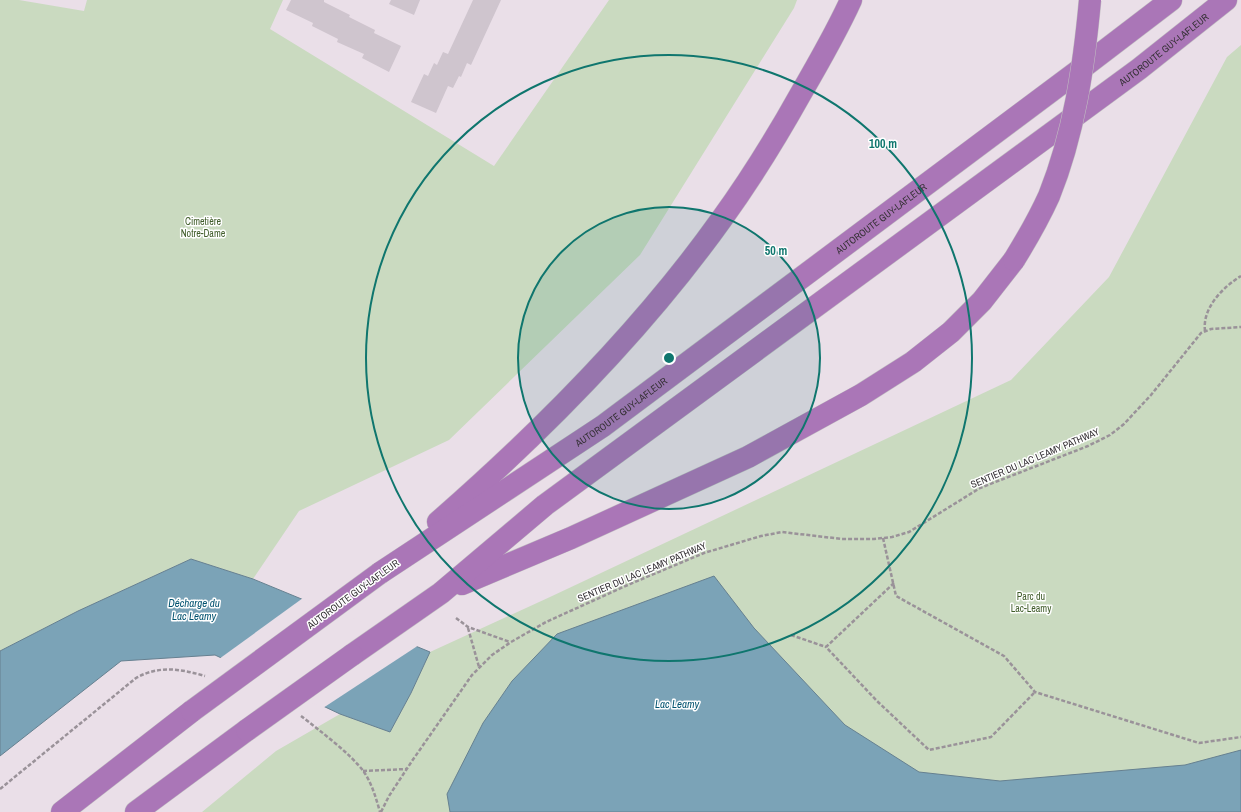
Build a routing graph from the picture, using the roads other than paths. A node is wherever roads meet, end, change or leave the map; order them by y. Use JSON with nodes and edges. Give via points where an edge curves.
{"nodes":[{"id":1,"x":851,"y":0,"type":"edge"},
{"id":2,"x":1090,"y":0,"type":"edge"},
{"id":3,"x":1171,"y":0,"type":"edge"},
{"id":4,"x":1226,"y":0,"type":"edge"},
{"id":5,"x":380,"y":573,"type":"junction"},
{"id":6,"x":441,"y":593,"type":"junction"},
{"id":7,"x":62,"y":812,"type":"edge"},
{"id":8,"x":136,"y":812,"type":"edge"}],
"edges":[{"from":1,"to":5,"type":"highway","via":[[822,57],[767,152],[721,221],[672,284],[601,365],[549,418]]},
{"from":2,"to":6,"type":"highway","bridge":true,"via":[[1078,87],[1066,146],[1048,197],[1014,260],[972,312],[939,343],[855,399],[748,457]]},
{"from":3,"to":5,"type":"highway","name":"AUTOROUTE GUY-LAFLEUR","via":[[602,426]]},
{"from":4,"to":6,"type":"highway","name":"AUTOROUTE GUY-LAFLEUR","via":[[1126,78],[545,505]]},
{"from":5,"to":7,"type":"highway","name":"AUTOROUTE GUY-LAFLEUR","bridge":true,"via":[[192,711]]},
{"from":6,"to":8,"type":"highway","name":"AUTOROUTE GUY-LAFLEUR","bridge":true}]}
